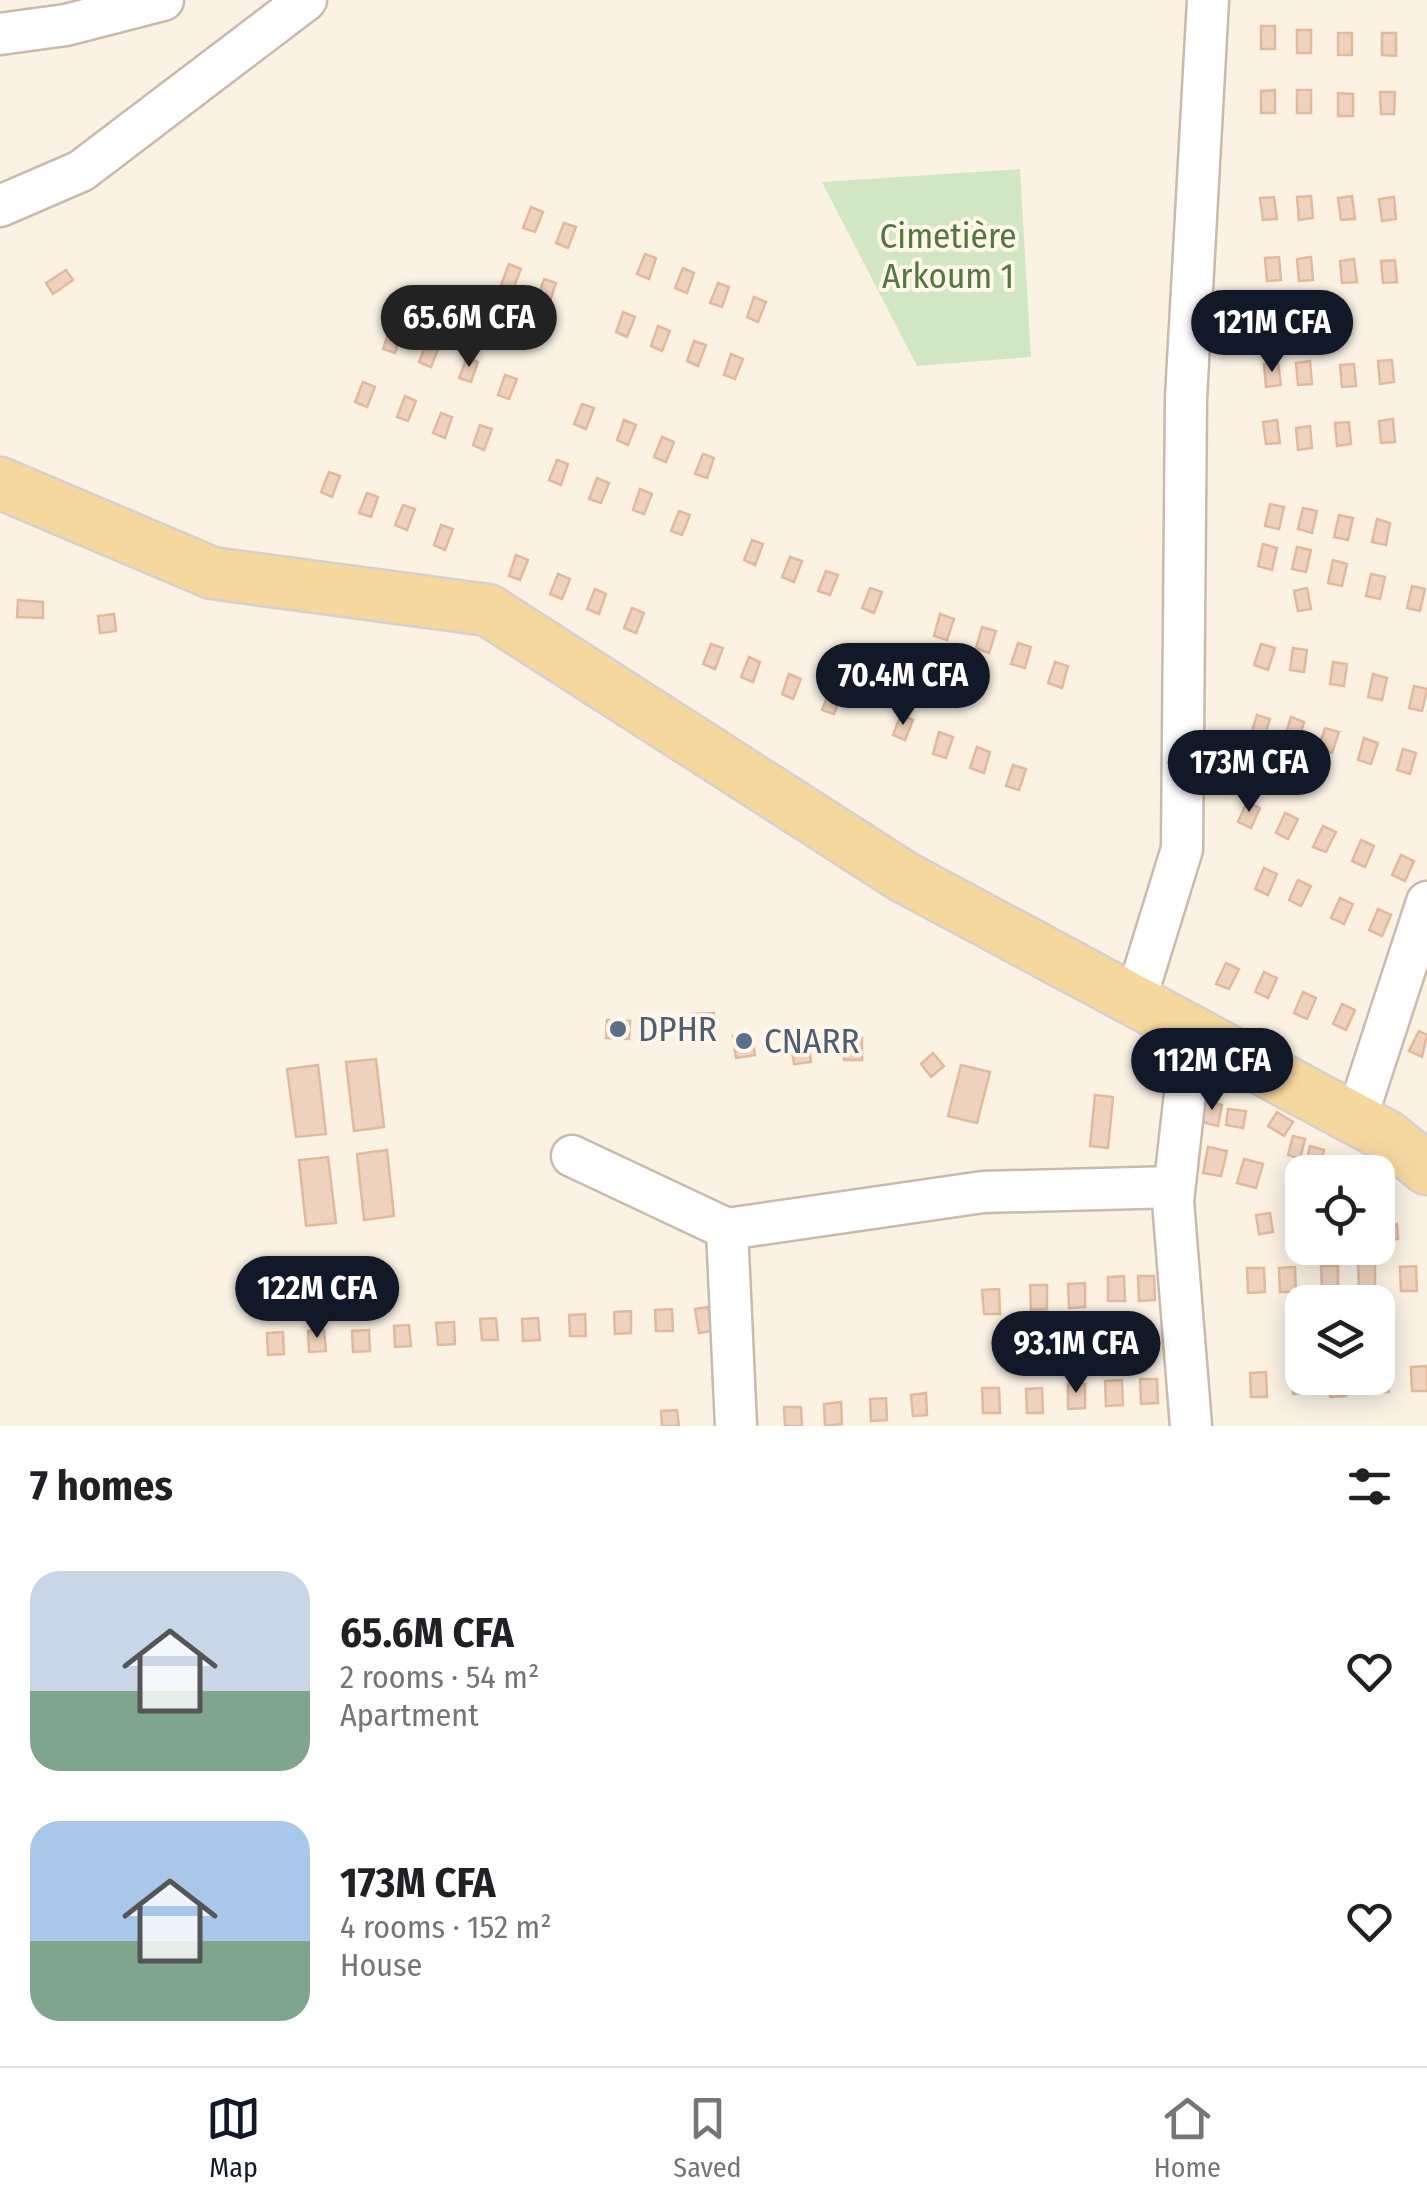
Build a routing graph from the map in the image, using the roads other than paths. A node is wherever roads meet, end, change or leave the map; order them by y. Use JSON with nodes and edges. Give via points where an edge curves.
{"nodes":[{"id":1,"x":164,"y":0,"type":"edge"},
{"id":2,"x":306,"y":0,"type":"edge"},
{"id":3,"x":1208,"y":0,"type":"edge"},
{"id":4,"x":0,"y":34,"type":"edge"},
{"id":5,"x":0,"y":206,"type":"edge"},
{"id":6,"x":0,"y":483,"type":"edge"},
{"id":7,"x":1427,"y":902,"type":"edge"},
{"id":8,"x":1135,"y":1001,"type":"junction"},
{"id":9,"x":1192,"y":1031,"type":"junction"},
{"id":10,"x":1356,"y":1120,"type":"junction"},
{"id":11,"x":572,"y":1156,"type":"dead end"},
{"id":12,"x":1427,"y":1169,"type":"edge"},
{"id":13,"x":1174,"y":1187,"type":"junction"},
{"id":14,"x":726,"y":1229,"type":"junction"},
{"id":15,"x":736,"y":1426,"type":"edge"},
{"id":16,"x":1192,"y":1426,"type":"edge"}],
"edges":[{"from":1,"to":4,"type":"street"},
{"from":2,"to":5,"type":"street","via":[[81,171]]},
{"from":3,"to":8,"type":"street","via":[[1186,398],[1182,849]]},
{"from":6,"to":8,"type":"main road","via":[[212,573],[488,610],[904,877]]},
{"from":7,"to":10,"type":"street"},
{"from":8,"to":9,"type":"main road"},
{"from":9,"to":10,"type":"main road"},
{"from":9,"to":13,"type":"street"},
{"from":10,"to":12,"type":"main road","via":[[1388,1136]]},
{"from":11,"to":14,"type":"street"},
{"from":13,"to":14,"type":"street","via":[[983,1192]]},
{"from":13,"to":16,"type":"street"},
{"from":14,"to":15,"type":"street"}]}
